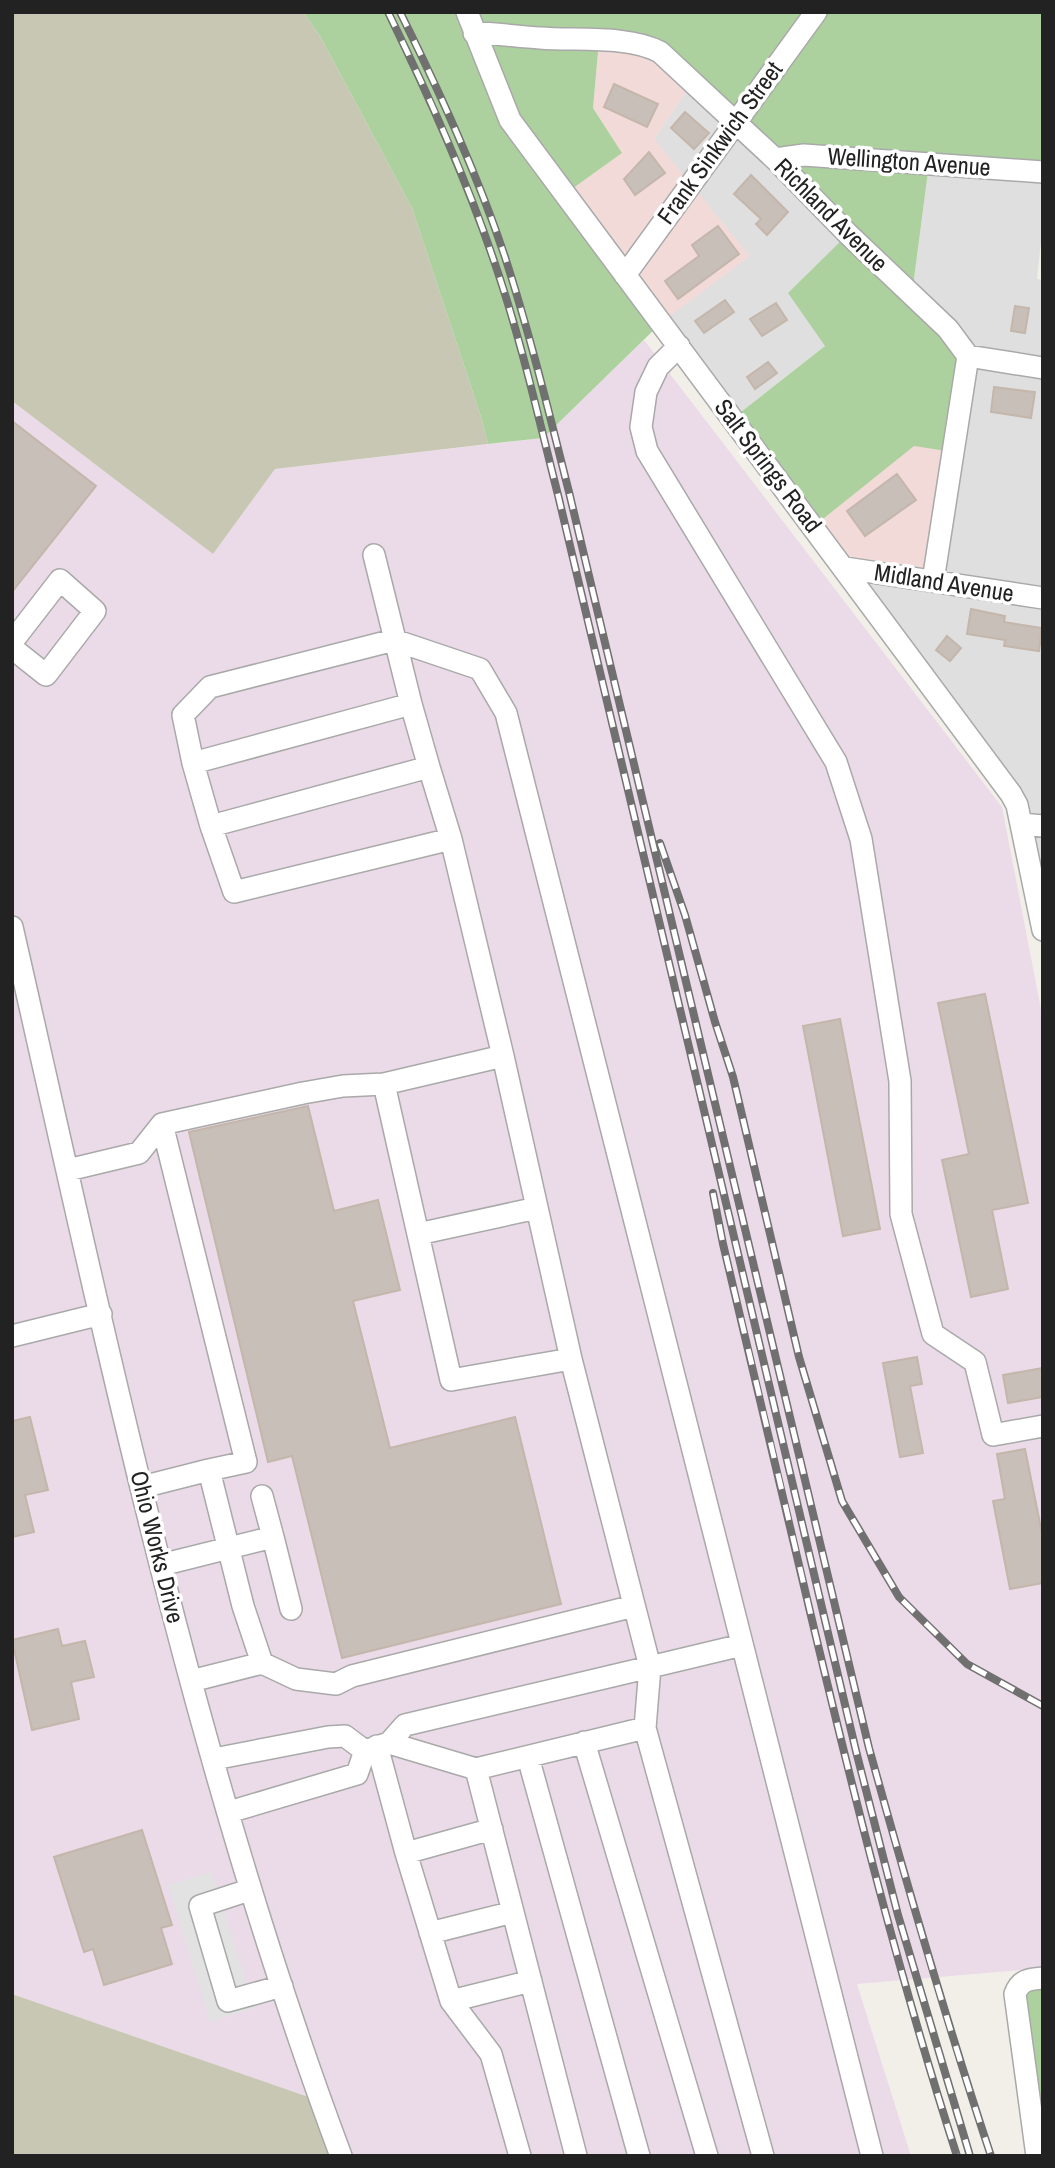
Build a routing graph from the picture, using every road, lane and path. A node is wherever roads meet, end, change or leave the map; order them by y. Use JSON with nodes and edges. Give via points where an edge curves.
{"nodes":[{"id":1,"x":467,"y":12,"type":"edge"},
{"id":2,"x":816,"y":12,"type":"edge"},
{"id":3,"x":474,"y":33,"type":"junction"},
{"id":4,"x":736,"y":123,"type":"junction"},
{"id":5,"x":775,"y":159,"type":"junction"},
{"id":6,"x":1043,"y":172,"type":"edge"},
{"id":7,"x":625,"y":275,"type":"junction"},
{"id":8,"x":679,"y":346,"type":"junction"},
{"id":9,"x":968,"y":356,"type":"junction"},
{"id":10,"x":1043,"y":368,"type":"edge"},
{"id":11,"x":374,"y":555,"type":"dead end"},
{"id":12,"x":845,"y":568,"type":"junction"},
{"id":13,"x":933,"y":581,"type":"junction"},
{"id":14,"x":1043,"y":598,"type":"edge"},
{"id":15,"x":394,"y":640,"type":"junction"},
{"id":16,"x":12,"y":642,"type":"edge"},
{"id":17,"x":12,"y":648,"type":"edge"},
{"id":18,"x":411,"y":704,"type":"junction"},
{"id":19,"x":193,"y":763,"type":"junction"},
{"id":20,"x":429,"y":767,"type":"junction"},
{"id":21,"x":1021,"y":824,"type":"junction"},
{"id":22,"x":211,"y":826,"type":"junction"},
{"id":23,"x":1043,"y":826,"type":"edge"},
{"id":24,"x":451,"y":839,"type":"junction"},
{"id":25,"x":12,"y":927,"type":"edge"},
{"id":26,"x":1043,"y":930,"type":"edge"},
{"id":27,"x":503,"y":1056,"type":"junction"},
{"id":28,"x":384,"y":1084,"type":"junction"},
{"id":29,"x":162,"y":1124,"type":"junction"},
{"id":30,"x":68,"y":1170,"type":"junction"},
{"id":31,"x":537,"y":1208,"type":"junction"},
{"id":32,"x":418,"y":1234,"type":"junction"},
{"id":33,"x":101,"y":1314,"type":"junction"},
{"id":34,"x":12,"y":1336,"type":"edge"},
{"id":35,"x":570,"y":1359,"type":"junction"},
{"id":36,"x":1043,"y":1426,"type":"edge"},
{"id":37,"x":209,"y":1470,"type":"junction"},
{"id":38,"x":142,"y":1487,"type":"junction"},
{"id":39,"x":262,"y":1496,"type":"dead end"},
{"id":40,"x":273,"y":1537,"type":"junction"},
{"id":41,"x":229,"y":1547,"type":"junction"},
{"id":42,"x":161,"y":1565,"type":"junction"},
{"id":43,"x":635,"y":1606,"type":"junction"},
{"id":44,"x":291,"y":1609,"type":"dead end"},
{"id":45,"x":742,"y":1645,"type":"junction"},
{"id":46,"x":262,"y":1663,"type":"junction"},
{"id":47,"x":650,"y":1667,"type":"junction"},
{"id":48,"x":191,"y":1681,"type":"junction"},
{"id":49,"x":645,"y":1728,"type":"junction"},
{"id":50,"x":584,"y":1742,"type":"junction"},
{"id":51,"x":377,"y":1747,"type":"junction"},
{"id":52,"x":528,"y":1756,"type":"junction"},
{"id":53,"x":214,"y":1759,"type":"junction"},
{"id":54,"x":476,"y":1769,"type":"junction"},
{"id":55,"x":229,"y":1812,"type":"junction"},
{"id":56,"x":492,"y":1829,"type":"junction"},
{"id":57,"x":406,"y":1853,"type":"junction"},
{"id":58,"x":249,"y":1890,"type":"junction"},
{"id":59,"x":513,"y":1912,"type":"junction"},
{"id":60,"x":430,"y":1933,"type":"junction"},
{"id":61,"x":1043,"y":1978,"type":"edge"},
{"id":62,"x":531,"y":1981,"type":"junction"},
{"id":63,"x":282,"y":1986,"type":"junction"},
{"id":64,"x":451,"y":2001,"type":"junction"},
{"id":65,"x":1038,"y":2144,"type":"edge"},
{"id":66,"x":341,"y":2156,"type":"edge"},
{"id":67,"x":520,"y":2156,"type":"edge"},
{"id":68,"x":576,"y":2156,"type":"edge"},
{"id":69,"x":639,"y":2156,"type":"edge"},
{"id":70,"x":707,"y":2156,"type":"edge"},
{"id":71,"x":763,"y":2156,"type":"edge"},
{"id":72,"x":872,"y":2156,"type":"edge"}],
"edges":[{"from":1,"to":3,"type":"street","name":"Salt Springs Road"},
{"from":2,"to":4,"type":"street","name":"Frank Sinkwich Street"},
{"from":3,"to":4,"type":"street","name":"Richland Avenue","via":[[612,41],[652,48]]},
{"from":3,"to":7,"type":"street","name":"Salt Springs Road","via":[[510,120]]},
{"from":4,"to":5,"type":"street","name":"Richland Avenue"},
{"from":4,"to":7,"type":"street","name":"Frank Sinkwich Street"},
{"from":5,"to":6,"type":"street","name":"Wellington Avenue","via":[[804,155]]},
{"from":5,"to":9,"type":"street","name":"Richland Avenue","via":[[948,329]]},
{"from":7,"to":8,"type":"street","name":"Salt Springs Road"},
{"from":8,"to":12,"type":"street","name":"Salt Springs Road"},
{"from":8,"to":36,"type":"street","via":[[658,367],[646,392],[641,427],[647,451],[829,751],[861,839],[900,1082],[901,1214],[933,1334],[975,1362],[993,1435]]},
{"from":9,"to":10,"type":"street"},
{"from":9,"to":13,"type":"street"},
{"from":11,"to":15,"type":"street"},
{"from":12,"to":13,"type":"street","name":"Midland Avenue"},
{"from":12,"to":21,"type":"street","name":"Salt Springs Road","via":[[1004,783],[1017,805]]},
{"from":13,"to":14,"type":"street","name":"Midland Avenue"},
{"from":15,"to":18,"type":"street"},
{"from":15,"to":19,"type":"street","via":[[210,687],[183,715]]},
{"from":15,"to":45,"type":"street","via":[[480,669],[506,713]]},
{"from":16,"to":17,"type":"street","via":[[60,580],[95,611],[46,675]]},
{"from":18,"to":19,"type":"street"},
{"from":18,"to":20,"type":"street"},
{"from":19,"to":22,"type":"street"},
{"from":20,"to":22,"type":"street"},
{"from":20,"to":24,"type":"street"},
{"from":21,"to":23,"type":"street"},
{"from":21,"to":26,"type":"street","name":"Salt Springs Road"},
{"from":22,"to":24,"type":"street","via":[[234,892]]},
{"from":24,"to":27,"type":"street"},
{"from":25,"to":30,"type":"street","name":"Ohio Works Drive"},
{"from":27,"to":28,"type":"street"},
{"from":27,"to":31,"type":"street"},
{"from":28,"to":29,"type":"street","via":[[303,1093]]},
{"from":28,"to":32,"type":"street"},
{"from":29,"to":30,"type":"street","via":[[139,1153]]},
{"from":29,"to":37,"type":"street","via":[[246,1462]]},
{"from":30,"to":33,"type":"street","name":"Ohio Works Drive"},
{"from":31,"to":32,"type":"street"},
{"from":31,"to":35,"type":"street"},
{"from":32,"to":35,"type":"street","via":[[451,1380]]},
{"from":33,"to":34,"type":"street"},
{"from":33,"to":38,"type":"street","name":"Ohio Works Drive"},
{"from":35,"to":43,"type":"street"},
{"from":37,"to":38,"type":"street"},
{"from":37,"to":41,"type":"street"},
{"from":38,"to":42,"type":"street","name":"Ohio Works Drive"},
{"from":39,"to":40,"type":"street"},
{"from":40,"to":41,"type":"street"},
{"from":40,"to":44,"type":"street"},
{"from":41,"to":42,"type":"street"},
{"from":41,"to":46,"type":"street"},
{"from":42,"to":48,"type":"street","name":"Ohio Works Drive"},
{"from":43,"to":46,"type":"street","via":[[335,1684],[296,1679]]},
{"from":43,"to":47,"type":"street"},
{"from":45,"to":47,"type":"street"},
{"from":45,"to":72,"type":"street"},
{"from":46,"to":48,"type":"street"},
{"from":47,"to":49,"type":"street"},
{"from":47,"to":51,"type":"street","via":[[405,1725]]},
{"from":48,"to":53,"type":"street","name":"Ohio Works Drive"},
{"from":49,"to":50,"type":"street"},
{"from":49,"to":71,"type":"street"},
{"from":50,"to":52,"type":"street"},
{"from":50,"to":70,"type":"street"},
{"from":51,"to":53,"type":"street","via":[[345,1736],[328,1737]]},
{"from":51,"to":54,"type":"street"},
{"from":51,"to":55,"type":"street","via":[[357,1774]]},
{"from":51,"to":57,"type":"street"},
{"from":52,"to":54,"type":"street"},
{"from":52,"to":69,"type":"street"},
{"from":53,"to":55,"type":"street","name":"Ohio Works Drive"},
{"from":54,"to":56,"type":"street"},
{"from":55,"to":58,"type":"street","name":"Ohio Works Drive"},
{"from":56,"to":57,"type":"street"},
{"from":56,"to":59,"type":"street"},
{"from":57,"to":60,"type":"street"},
{"from":58,"to":63,"type":"street","name":"Ohio Works Drive"},
{"from":58,"to":63,"type":"street","via":[[200,1906],[228,2001]]},
{"from":59,"to":60,"type":"street"},
{"from":59,"to":62,"type":"street"},
{"from":60,"to":64,"type":"street"},
{"from":61,"to":65,"type":"street","via":[[1022,1982],[1016,1994]]},
{"from":62,"to":64,"type":"street"},
{"from":62,"to":68,"type":"street"},
{"from":63,"to":66,"type":"street","name":"Ohio Works Drive"},
{"from":64,"to":67,"type":"street","via":[[491,2054]]}]}
